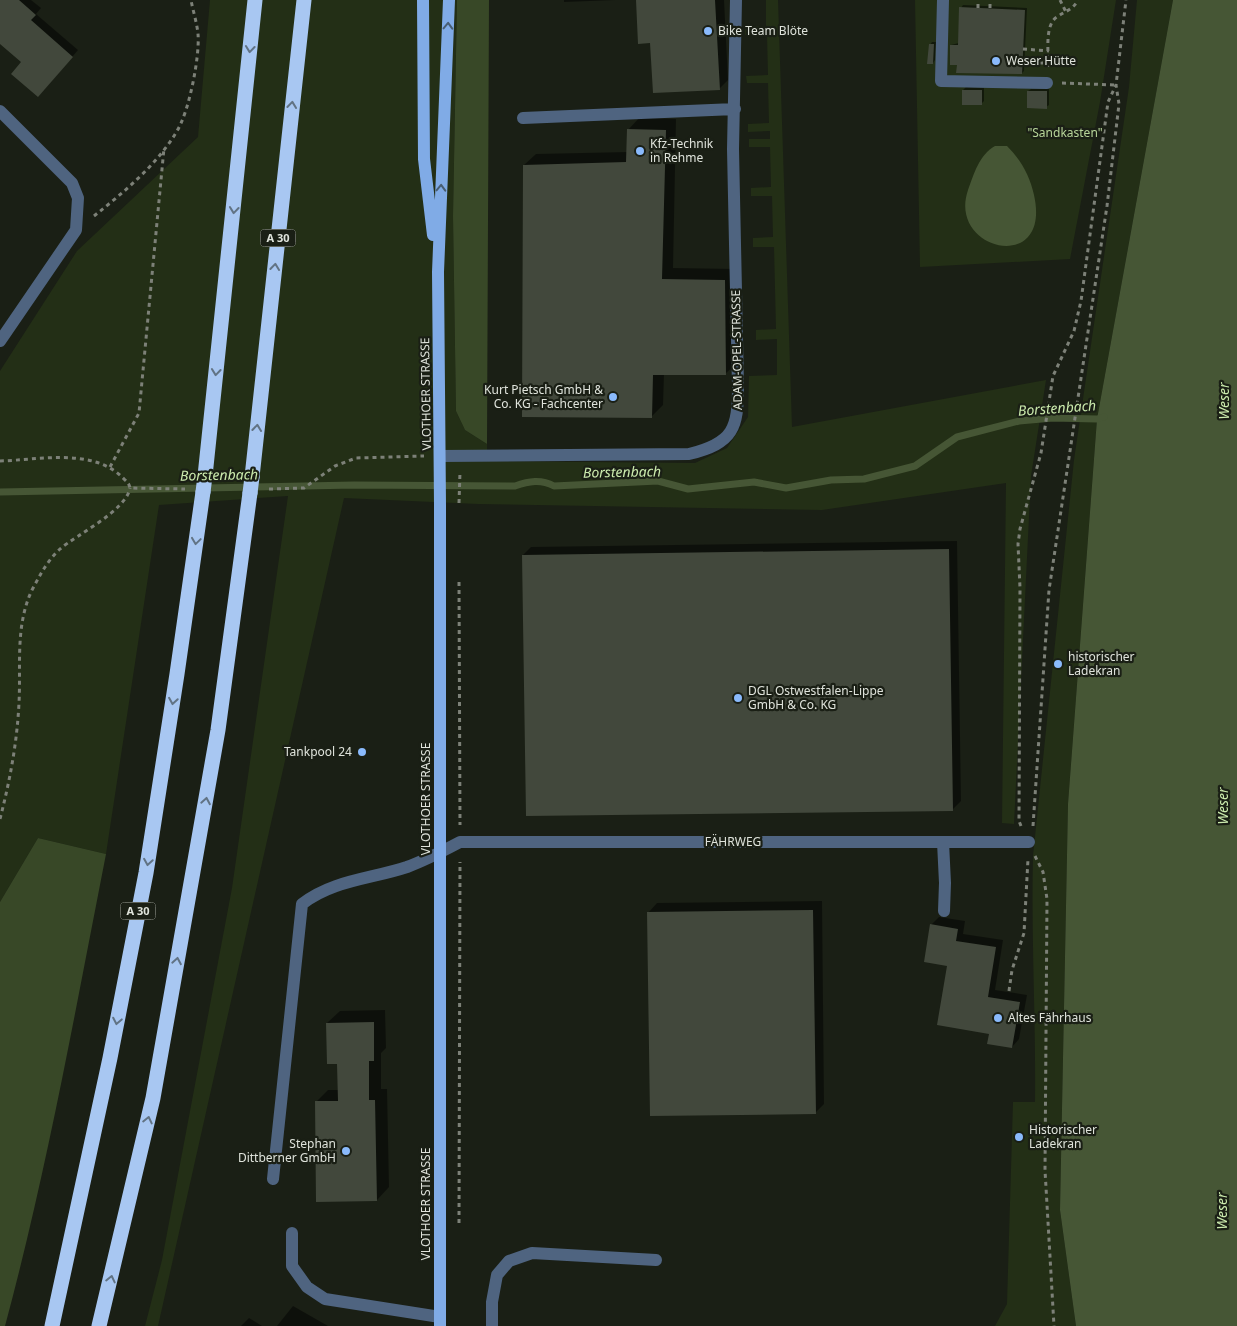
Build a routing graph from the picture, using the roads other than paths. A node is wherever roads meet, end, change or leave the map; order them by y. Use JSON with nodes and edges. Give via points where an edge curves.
{"nodes":[{"id":1,"x":255,"y":0,"type":"edge"},
{"id":2,"x":304,"y":0,"type":"edge"},
{"id":3,"x":423,"y":0,"type":"edge"},
{"id":4,"x":449,"y":0,"type":"edge"},
{"id":5,"x":736,"y":0,"type":"edge"},
{"id":6,"x":943,"y":0,"type":"edge"},
{"id":7,"x":1047,"y":83,"type":"road end"},
{"id":8,"x":735,"y":109,"type":"junction"},
{"id":9,"x":0,"y":111,"type":"edge"},
{"id":10,"x":523,"y":118,"type":"dead end"},
{"id":11,"x":734,"y":184,"type":"junction"},
{"id":12,"x":720,"y":185,"type":"dead end"},
{"id":13,"x":438,"y":272,"type":"junction"},
{"id":14,"x":0,"y":341,"type":"edge"},
{"id":15,"x":440,"y":456,"type":"junction"},
{"id":16,"x":943,"y":842,"type":"junction"},
{"id":17,"x":1029,"y":842,"type":"road end"},
{"id":18,"x":439,"y":853,"type":"junction"},
{"id":19,"x":944,"y":911,"type":"dead end"},
{"id":20,"x":273,"y":1180,"type":"dead end"},
{"id":21,"x":292,"y":1233,"type":"dead end"},
{"id":22,"x":656,"y":1260,"type":"dead end"},
{"id":23,"x":440,"y":1321,"type":"edge"},
{"id":24,"x":52,"y":1326,"type":"edge"},
{"id":25,"x":99,"y":1326,"type":"edge"},
{"id":26,"x":492,"y":1326,"type":"edge"}],
"edges":[{"from":1,"to":24,"type":"highway","number":"A 30","one_way":true,"bridge":true,"via":[[204,476],[178,674],[146,873]]},
{"from":25,"to":2,"type":"highway","number":"A 30","one_way":true,"bridge":true,"via":[[153,1098],[257,491],[252,477]]},
{"from":3,"to":13,"type":"main road","name":"VLOTHOER STRASSE","via":[[424,159]]},
{"from":13,"to":4,"type":"main road","name":"VLOTHOER STRASSE","one_way":true},
{"from":5,"to":8,"type":"street","name":"ADAM-OPEL-STRASSE"},
{"from":6,"to":7,"type":"street","via":[[941,81]]},
{"from":8,"to":10,"type":"street"},
{"from":8,"to":11,"type":"street","name":"ADAM-OPEL-STRASSE","via":[[726,150]]},
{"from":9,"to":14,"type":"street","via":[[72,184],[78,198],[76,230]]},
{"from":11,"to":12,"type":"street"},
{"from":11,"to":15,"type":"street","name":"ADAM-OPEL-STRASSE","via":[[738,416],[731,432],[717,444],[689,454]]},
{"from":13,"to":15,"type":"main road","name":"VLOTHOER STRASSE"},
{"from":15,"to":18,"type":"main road","name":"VLOTHOER STRASSE"},
{"from":16,"to":17,"type":"street","name":"FÄHRWEG"},
{"from":16,"to":18,"type":"street","name":"FÄHRWEG","via":[[460,842]]},
{"from":16,"to":19,"type":"street"},
{"from":18,"to":20,"type":"street","name":"FÄHRWEG","via":[[407,867],[352,880],[317,893],[302,904]]},
{"from":18,"to":23,"type":"main road","name":"VLOTHOER STRASSE"},
{"from":21,"to":23,"type":"street","via":[[292,1266],[307,1287],[325,1299]]},
{"from":22,"to":26,"type":"street","via":[[532,1253],[509,1261],[497,1275]]}]}
